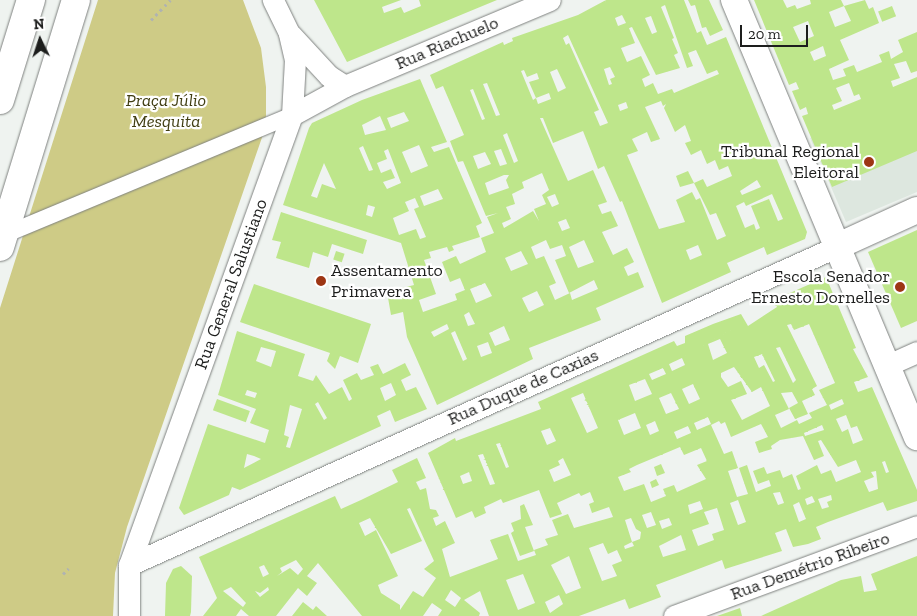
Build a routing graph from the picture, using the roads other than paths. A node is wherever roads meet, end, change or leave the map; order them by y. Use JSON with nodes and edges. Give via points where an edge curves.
{"nodes":[{"id":1,"x":31,"y":0,"type":"edge"},
{"id":2,"x":76,"y":0,"type":"edge"},
{"id":3,"x":273,"y":0,"type":"edge"},
{"id":4,"x":550,"y":0,"type":"edge"},
{"id":5,"x":734,"y":0,"type":"edge"},
{"id":6,"x":289,"y":32,"type":"junction"},
{"id":7,"x":345,"y":86,"type":"junction"},
{"id":8,"x":0,"y":100,"type":"edge"},
{"id":9,"x":292,"y":115,"type":"junction"},
{"id":10,"x":917,"y":210,"type":"edge"},
{"id":11,"x":2,"y":241,"type":"edge"},
{"id":12,"x":838,"y":246,"type":"junction"},
{"id":13,"x":917,"y":352,"type":"edge"},
{"id":14,"x":888,"y":365,"type":"junction"},
{"id":15,"x":917,"y":436,"type":"edge"},
{"id":16,"x":917,"y":526,"type":"edge"},
{"id":17,"x":129,"y":565,"type":"junction"},
{"id":18,"x":129,"y":616,"type":"edge"},
{"id":19,"x":674,"y":616,"type":"edge"}],
"edges":[{"from":1,"to":8,"type":"main road"},
{"from":2,"to":11,"type":"main road"},
{"from":3,"to":6,"type":"street","name":"Rua General Salustiano"},
{"from":4,"to":7,"type":"street","name":"Rua Riachuelo"},
{"from":5,"to":12,"type":"street"},
{"from":6,"to":7,"type":"street","via":[[330,76]]},
{"from":6,"to":9,"type":"street","name":"Rua General Salustiano","via":[[295,60]]},
{"from":7,"to":9,"type":"street","name":"Rua Riachuelo"},
{"from":9,"to":11,"type":"street"},
{"from":9,"to":17,"type":"street","name":"Rua General Salustiano"},
{"from":10,"to":12,"type":"street","name":"Rua Duque de Caxias"},
{"from":12,"to":14,"type":"street"},
{"from":12,"to":17,"type":"street","name":"Rua Duque de Caxias"},
{"from":13,"to":14,"type":"street"},
{"from":14,"to":15,"type":"street"},
{"from":16,"to":19,"type":"street","name":"Rua Demétrio Ribeiro"},
{"from":17,"to":18,"type":"street","name":"Rua General Salustiano"}]}
